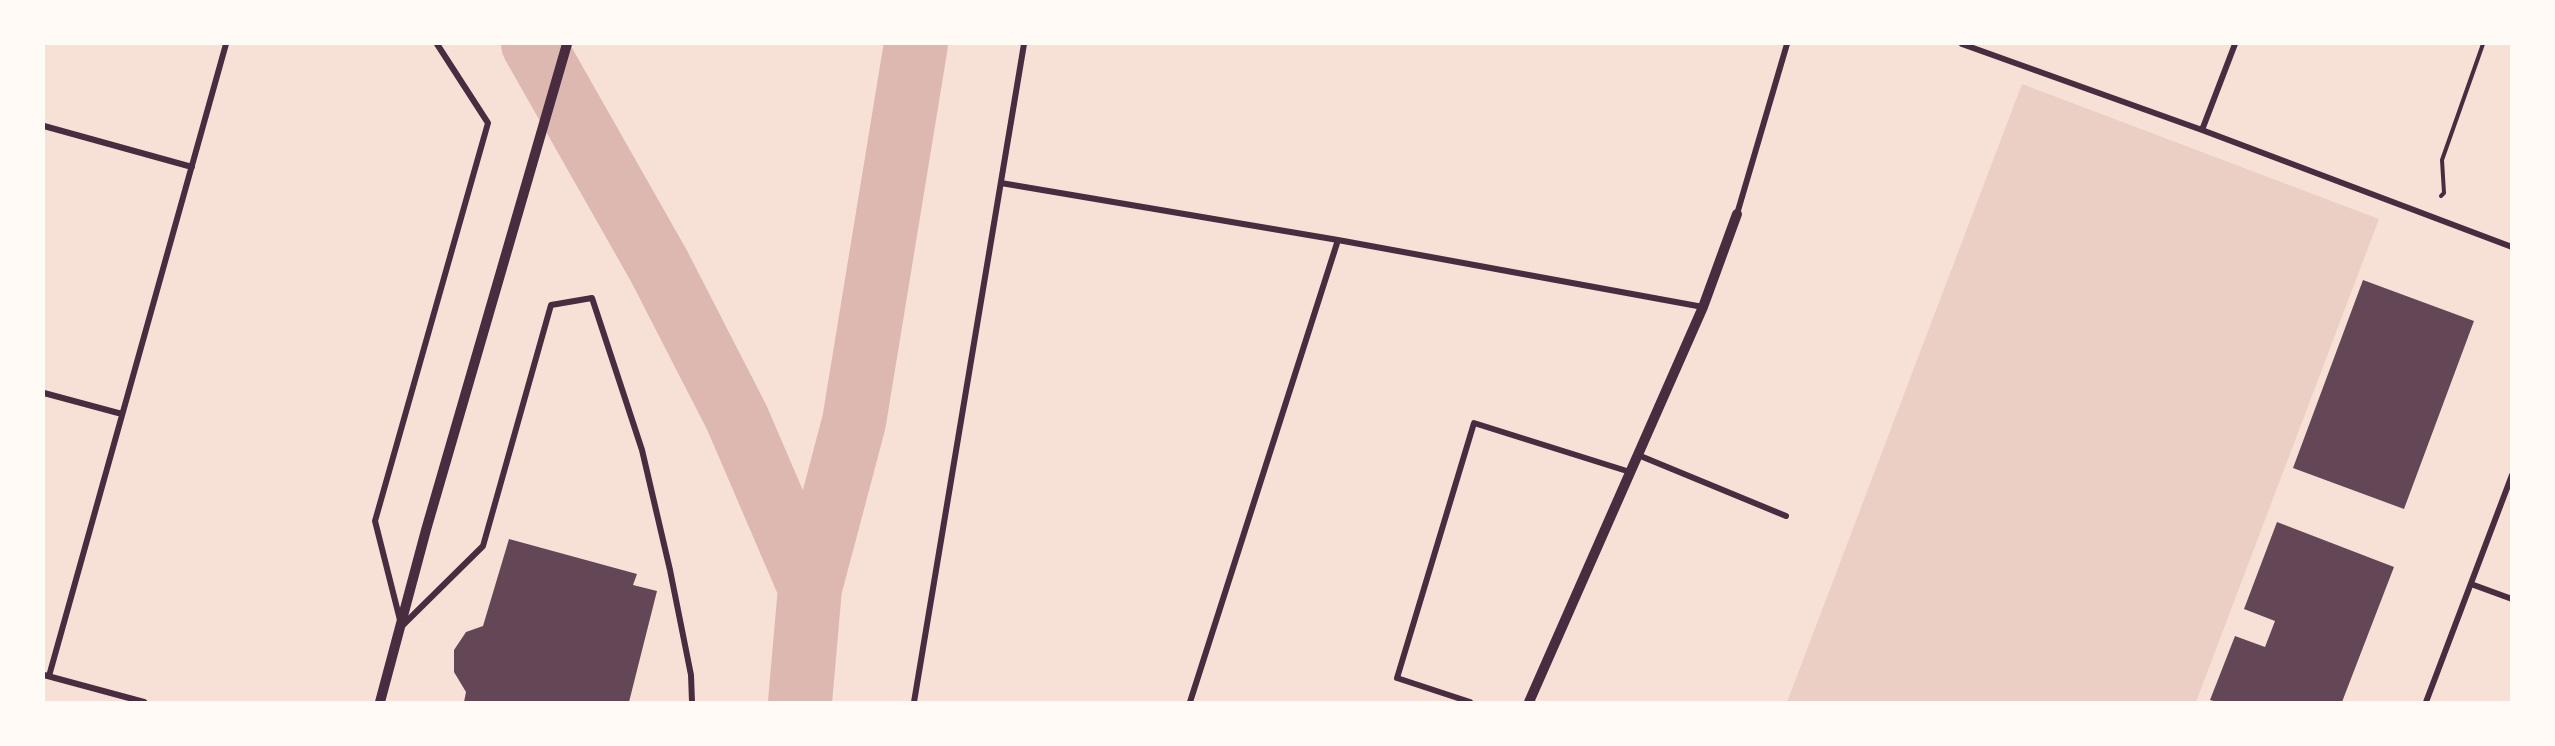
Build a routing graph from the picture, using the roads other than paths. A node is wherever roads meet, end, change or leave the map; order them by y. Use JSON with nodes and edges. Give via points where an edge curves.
{"nodes":[{"id":1,"x":226,"y":44,"type":"edge"},
{"id":2,"x":437,"y":44,"type":"edge"},
{"id":3,"x":567,"y":44,"type":"edge"},
{"id":4,"x":1024,"y":44,"type":"edge"},
{"id":5,"x":1787,"y":44,"type":"edge"},
{"id":6,"x":1962,"y":44,"type":"edge"},
{"id":7,"x":2235,"y":44,"type":"edge"},
{"id":8,"x":44,"y":126,"type":"edge"},
{"id":9,"x":2202,"y":129,"type":"junction"},
{"id":10,"x":192,"y":167,"type":"junction"},
{"id":11,"x":1001,"y":183,"type":"junction"},
{"id":12,"x":1737,"y":214,"type":"joint"},
{"id":13,"x":1338,"y":240,"type":"junction"},
{"id":14,"x":2511,"y":247,"type":"edge"},
{"id":15,"x":1703,"y":307,"type":"junction"},
{"id":16,"x":44,"y":393,"type":"edge"},
{"id":17,"x":122,"y":414,"type":"junction"},
{"id":18,"x":1638,"y":455,"type":"junction"},
{"id":19,"x":1630,"y":472,"type":"junction"},
{"id":20,"x":2511,"y":475,"type":"edge"},
{"id":21,"x":1786,"y":516,"type":"dead end"},
{"id":22,"x":2471,"y":584,"type":"junction"},
{"id":23,"x":2511,"y":599,"type":"edge"},
{"id":24,"x":401,"y":626,"type":"junction"},
{"id":25,"x":46,"y":675,"type":"edge"},
{"id":26,"x":144,"y":702,"type":"edge"},
{"id":27,"x":380,"y":702,"type":"edge"},
{"id":28,"x":692,"y":702,"type":"edge"},
{"id":29,"x":914,"y":702,"type":"edge"},
{"id":30,"x":1190,"y":702,"type":"edge"},
{"id":31,"x":1470,"y":702,"type":"edge"},
{"id":32,"x":1529,"y":702,"type":"edge"},
{"id":33,"x":2426,"y":702,"type":"edge"}],
"edges":[{"from":1,"to":10,"type":"street"},
{"from":2,"to":24,"type":"street","via":[[488,123],[375,521]]},
{"from":3,"to":24,"type":"street"},
{"from":4,"to":11,"type":"street"},
{"from":5,"to":12,"type":"street"},
{"from":6,"to":9,"type":"street"},
{"from":7,"to":9,"type":"street"},
{"from":8,"to":10,"type":"street"},
{"from":9,"to":14,"type":"street"},
{"from":10,"to":17,"type":"street"},
{"from":11,"to":13,"type":"street"},
{"from":11,"to":29,"type":"street"},
{"from":12,"to":15,"type":"street"},
{"from":13,"to":15,"type":"street"},
{"from":13,"to":30,"type":"street"},
{"from":15,"to":18,"type":"street"},
{"from":16,"to":17,"type":"street"},
{"from":17,"to":25,"type":"street"},
{"from":18,"to":19,"type":"street"},
{"from":18,"to":21,"type":"street"},
{"from":19,"to":31,"type":"street","via":[[1474,423],[1397,678]]},
{"from":19,"to":32,"type":"street"},
{"from":20,"to":22,"type":"street"},
{"from":22,"to":23,"type":"street"},
{"from":22,"to":33,"type":"street"},
{"from":24,"to":27,"type":"street"},
{"from":24,"to":28,"type":"street","via":[[483,546],[551,305],[592,298],[642,450],[673,581],[691,675]]},
{"from":25,"to":26,"type":"street"}]}
